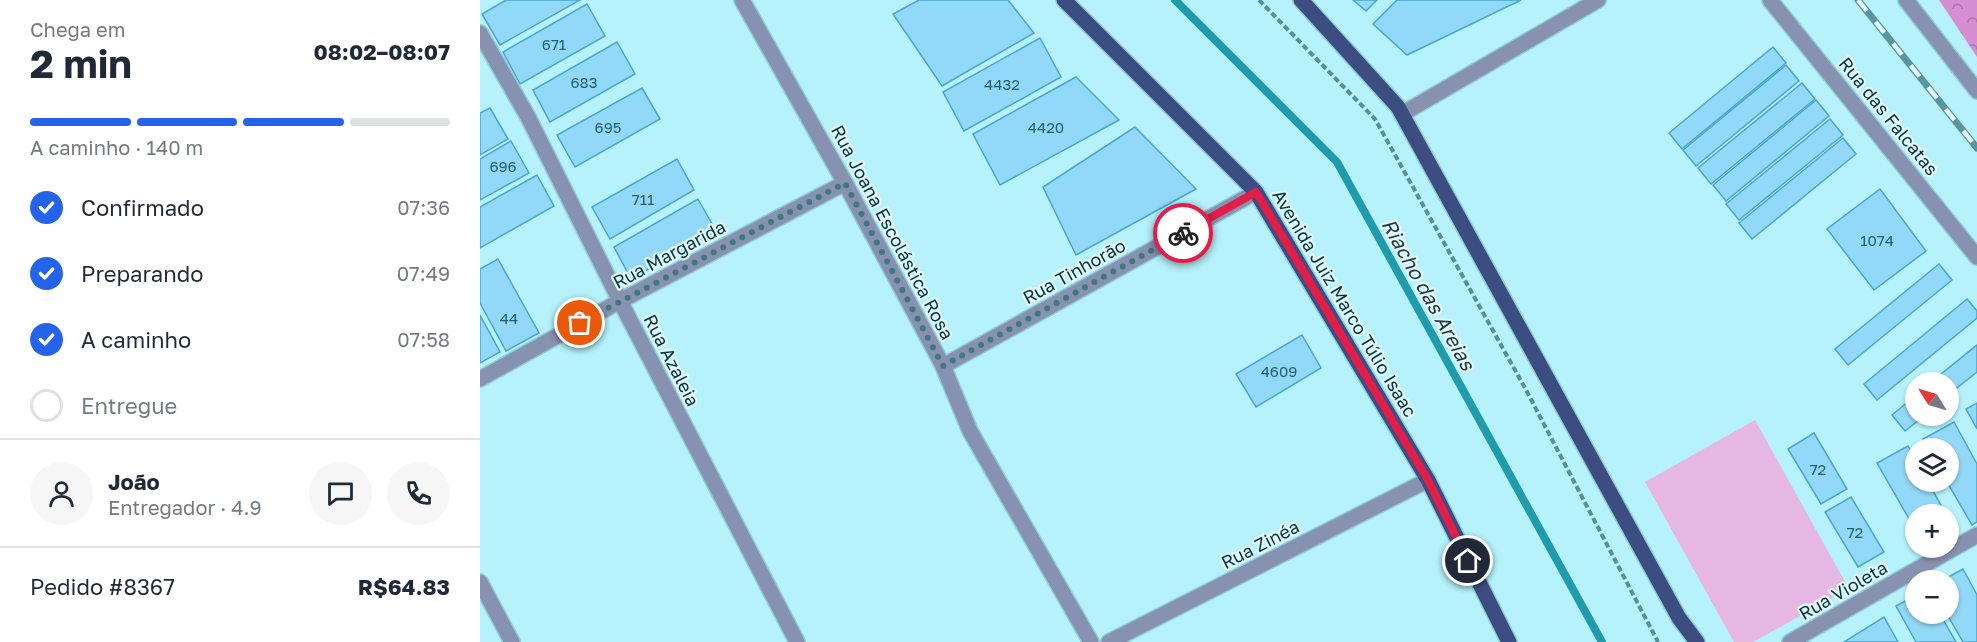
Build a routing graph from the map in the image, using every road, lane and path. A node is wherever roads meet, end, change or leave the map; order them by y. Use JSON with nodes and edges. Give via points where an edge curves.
{"nodes":[{"id":1,"x":742,"y":0,"type":"edge"},
{"id":2,"x":1064,"y":0,"type":"edge"},
{"id":3,"x":1259,"y":0,"type":"edge"},
{"id":4,"x":1301,"y":0,"type":"edge"},
{"id":5,"x":1598,"y":0,"type":"edge"},
{"id":6,"x":1770,"y":0,"type":"edge"},
{"id":7,"x":1906,"y":0,"type":"edge"},
{"id":8,"x":480,"y":33,"type":"edge"},
{"id":9,"x":1977,"y":91,"type":"edge"},
{"id":10,"x":1402,"y":114,"type":"junction"},
{"id":11,"x":845,"y":183,"type":"junction"},
{"id":12,"x":1256,"y":192,"type":"junction"},
{"id":13,"x":1977,"y":257,"type":"edge"},
{"id":14,"x":620,"y":301,"type":"junction"},
{"id":15,"x":943,"y":366,"type":"junction"},
{"id":16,"x":480,"y":378,"type":"edge"},
{"id":17,"x":1428,"y":480,"type":"junction"},
{"id":18,"x":1977,"y":535,"type":"edge"},
{"id":19,"x":480,"y":582,"type":"edge"},
{"id":20,"x":512,"y":642,"type":"edge"},
{"id":21,"x":797,"y":642,"type":"edge"},
{"id":22,"x":1091,"y":642,"type":"edge"},
{"id":23,"x":1109,"y":642,"type":"edge"},
{"id":24,"x":1509,"y":642,"type":"edge"},
{"id":25,"x":1658,"y":642,"type":"edge"},
{"id":26,"x":1697,"y":642,"type":"edge"},
{"id":27,"x":1790,"y":642,"type":"edge"}],
"edges":[{"from":1,"to":11,"type":"street","name":"Rua Joana Escolástica Rosa"},
{"from":2,"to":12,"type":"main road","name":"Avenida Juiz Marco Túlio Isaac"},
{"from":3,"to":25,"type":"path","via":[[1375,119],[1525,388]]},
{"from":4,"to":10,"type":"main road"},
{"from":5,"to":10,"type":"street"},
{"from":6,"to":13,"type":"street","name":"Rua das Falcatas"},
{"from":7,"to":9,"type":"street"},
{"from":8,"to":14,"type":"street","name":"Rua Azaleia","via":[[528,117]]},
{"from":10,"to":26,"type":"main road","via":[[1679,618]]},
{"from":11,"to":14,"type":"street","name":"Rua Margarida"},
{"from":11,"to":15,"type":"street","name":"Rua Joana Escolástica Rosa"},
{"from":12,"to":15,"type":"street","name":"Rua Tinhorão"},
{"from":12,"to":17,"type":"main road","name":"Avenida Juiz Marco Túlio Isaac"},
{"from":14,"to":16,"type":"street","name":"Rua Margarida"},
{"from":14,"to":21,"type":"street","name":"Rua Azaleia"},
{"from":15,"to":22,"type":"street","name":"Rua Joana Escolástica Rosa","via":[[970,431]]},
{"from":17,"to":23,"type":"street","name":"Rua Zinéa"},
{"from":17,"to":24,"type":"main road","name":"Avenida Juiz Marco Túlio Isaac"},
{"from":18,"to":27,"type":"street","name":"Rua Violeta"},
{"from":19,"to":20,"type":"street"}]}
